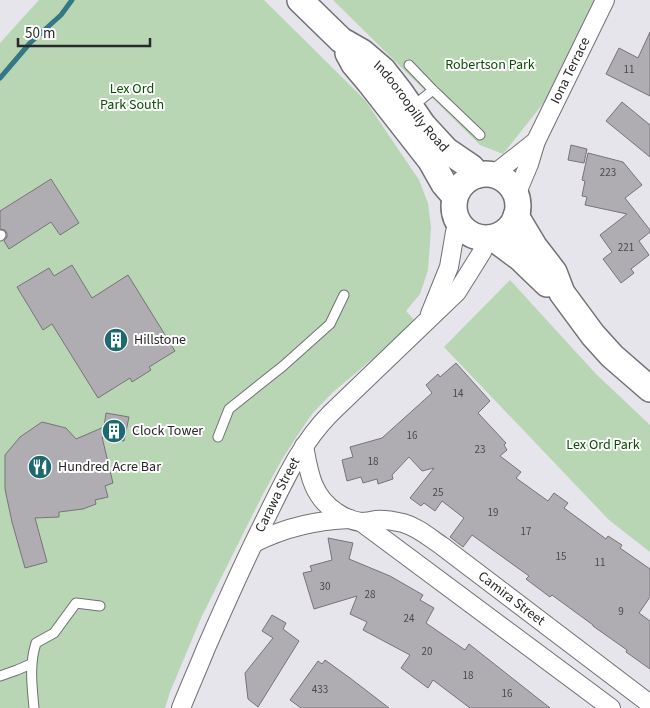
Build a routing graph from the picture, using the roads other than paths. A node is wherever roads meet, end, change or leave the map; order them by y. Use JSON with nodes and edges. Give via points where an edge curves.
{"nodes":[{"id":1,"x":300,"y":0,"type":"edge"},
{"id":2,"x":605,"y":0,"type":"edge"},
{"id":3,"x":409,"y":65,"type":"dead end"},
{"id":4,"x":433,"y":90,"type":"junction"},
{"id":5,"x":405,"y":113,"type":"junction"},
{"id":6,"x":480,"y":135,"type":"dead end"},
{"id":7,"x":536,"y":141,"type":"junction"},
{"id":8,"x":486,"y":175,"type":"junction"},
{"id":9,"x":455,"y":197,"type":"junction"},
{"id":10,"x":516,"y":206,"type":"junction"},
{"id":11,"x":458,"y":224,"type":"junction"},
{"id":12,"x":490,"y":238,"type":"junction"},
{"id":13,"x":562,"y":293,"type":"junction"},
{"id":14,"x":344,"y":295,"type":"dead end"},
{"id":15,"x":428,"y":319,"type":"junction"},
{"id":16,"x":650,"y":389,"type":"edge"},
{"id":17,"x":218,"y":437,"type":"dead end"},
{"id":18,"x":304,"y":446,"type":"junction"},
{"id":19,"x":356,"y":521,"type":"junction"},
{"id":20,"x":254,"y":543,"type":"junction"},
{"id":21,"x":100,"y":606,"type":"dead end"},
{"id":22,"x":31,"y":664,"type":"junction"},
{"id":23,"x":0,"y":676,"type":"edge"},
{"id":24,"x":650,"y":704,"type":"edge"},
{"id":25,"x":186,"y":706,"type":"edge"},
{"id":26,"x":34,"y":708,"type":"edge"},
{"id":27,"x":611,"y":708,"type":"edge"}],
"edges":[{"from":1,"to":5,"type":"main road","name":"Indooroopilly Road","via":[[341,40],[354,64]]},
{"from":2,"to":7,"type":"street","name":"Iona Terrace"},
{"from":3,"to":4,"type":"lane"},
{"from":4,"to":5,"type":"lane"},
{"from":4,"to":6,"type":"lane"},
{"from":5,"to":8,"type":"main road","name":"Indooroopilly Road","via":[[423,125],[446,150]]},
{"from":5,"to":9,"type":"main road","name":"Indooroopilly Road","via":[[444,184]]},
{"from":7,"to":8,"type":"street","name":"Iona Terrace"},
{"from":7,"to":10,"type":"street","name":"Iona Terrace"},
{"from":8,"to":9,"type":"main road","via":[[468,180]]},
{"from":8,"to":10,"type":"main road","via":[[503,179],[511,186]]},
{"from":9,"to":11,"type":"main road"},
{"from":10,"to":12,"type":"main road","via":[[511,226],[503,234]]},
{"from":10,"to":13,"type":"main road","via":[[534,246],[554,272]]},
{"from":11,"to":12,"type":"main road","via":[[471,235]]},
{"from":11,"to":15,"type":"street","name":"Carawa Street","via":[[449,267]]},
{"from":12,"to":13,"type":"main road"},
{"from":12,"to":15,"type":"street","name":"Carawa Street","via":[[457,292]]},
{"from":13,"to":16,"type":"main road","via":[[612,356]]},
{"from":14,"to":17,"type":"lane","via":[[330,324],[229,409]]},
{"from":15,"to":18,"type":"street","name":"Carawa Street","via":[[331,412]]},
{"from":18,"to":19,"type":"street","name":"Camira Street","via":[[316,492],[333,510]]},
{"from":18,"to":20,"type":"street","name":"Carawa Street"},
{"from":19,"to":20,"type":"street","name":"Camira Street","via":[[322,521],[292,527]]},
{"from":19,"to":24,"type":"street","name":"Camira Street","via":[[387,520],[418,529]]},
{"from":19,"to":27,"type":"street","name":"Camira Street"},
{"from":20,"to":25,"type":"street","name":"Carawa Street","via":[[230,591]]},
{"from":21,"to":22,"type":"lane","via":[[76,603],[54,633],[36,643]]},
{"from":22,"to":23,"type":"lane"},
{"from":22,"to":26,"type":"lane"}]}
